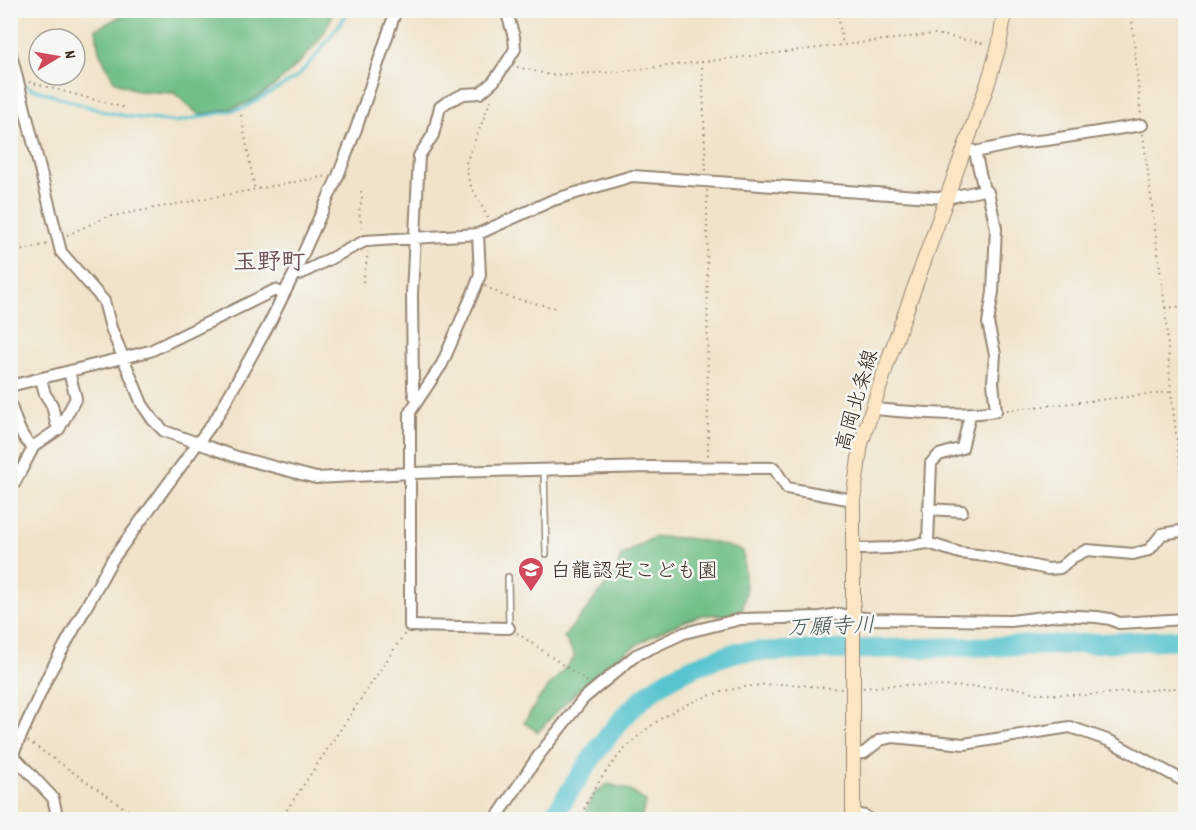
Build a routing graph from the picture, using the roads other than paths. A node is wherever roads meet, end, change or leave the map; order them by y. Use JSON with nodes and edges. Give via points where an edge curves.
{"nodes":[{"id":1,"x":396,"y":10,"type":"edge"},
{"id":2,"x":506,"y":10,"type":"edge"},
{"id":3,"x":1005,"y":10,"type":"edge"},
{"id":4,"x":10,"y":50,"type":"edge"},
{"id":5,"x":1142,"y":125,"type":"road end"},
{"id":6,"x":970,"y":149,"type":"junction"},
{"id":7,"x":984,"y":190,"type":"junction"},
{"id":8,"x":946,"y":198,"type":"junction"},
{"id":9,"x":478,"y":234,"type":"junction"},
{"id":10,"x":414,"y":237,"type":"junction"},
{"id":11,"x":294,"y":274,"type":"junction"},
{"id":12,"x":283,"y":294,"type":"junction"},
{"id":13,"x":122,"y":357,"type":"junction"},
{"id":14,"x":69,"y":372,"type":"junction"},
{"id":15,"x":41,"y":379,"type":"junction"},
{"id":16,"x":10,"y":386,"type":"edge"},
{"id":17,"x":417,"y":399,"type":"junction"},
{"id":18,"x":10,"y":403,"type":"edge"},
{"id":19,"x":872,"y":409,"type":"junction"},
{"id":20,"x":970,"y":415,"type":"junction"},
{"id":21,"x":59,"y":429,"type":"junction"},
{"id":22,"x":199,"y":442,"type":"junction"},
{"id":23,"x":33,"y":447,"type":"junction"},
{"id":24,"x":544,"y":469,"type":"junction"},
{"id":25,"x":411,"y":473,"type":"junction"},
{"id":26,"x":10,"y":487,"type":"edge"},
{"id":27,"x":853,"y":500,"type":"junction"},
{"id":28,"x":928,"y":509,"type":"junction"},
{"id":29,"x":962,"y":511,"type":"dead end"},
{"id":30,"x":1185,"y":530,"type":"edge"},
{"id":31,"x":927,"y":543,"type":"junction"},
{"id":32,"x":852,"y":548,"type":"junction"},
{"id":33,"x":546,"y":554,"type":"dead end"},
{"id":34,"x":507,"y":577,"type":"dead end"},
{"id":35,"x":853,"y":619,"type":"junction"},
{"id":36,"x":1185,"y":619,"type":"edge"},
{"id":37,"x":509,"y":628,"type":"joint"},
{"id":38,"x":853,"y":754,"type":"junction"},
{"id":39,"x":11,"y":755,"type":"edge"},
{"id":40,"x":1185,"y":782,"type":"edge"},
{"id":41,"x":853,"y":817,"type":"edge"},
{"id":42,"x":58,"y":819,"type":"edge"},
{"id":43,"x":495,"y":819,"type":"edge"},
{"id":44,"x":871,"y":819,"type":"edge"}],
"edges":[{"from":1,"to":11,"type":"street","via":[[338,176]]},
{"from":2,"to":10,"type":"street","via":[[515,49],[495,80],[480,93],[464,94],[440,107],[433,135],[419,156]]},
{"from":3,"to":6,"type":"main road","name":"高岡北条線"},
{"from":4,"to":13,"type":"street","via":[[61,252],[104,301]]},
{"from":5,"to":6,"type":"street"},
{"from":6,"to":7,"type":"street"},
{"from":6,"to":8,"type":"main road","name":"高岡北条線"},
{"from":7,"to":8,"type":"street"},
{"from":7,"to":20,"type":"street","via":[[988,192],[996,228],[988,323],[995,354],[996,411]]},
{"from":8,"to":9,"type":"street","via":[[632,176],[553,200]]},
{"from":8,"to":19,"type":"main road","name":"高岡北条線"},
{"from":9,"to":10,"type":"street"},
{"from":9,"to":17,"type":"street","via":[[480,275],[442,364]]},
{"from":10,"to":11,"type":"street","via":[[365,241]]},
{"from":10,"to":17,"type":"street","via":[[412,354]]},
{"from":11,"to":12,"type":"street"},
{"from":12,"to":13,"type":"street","via":[[275,290],[159,347]]},
{"from":12,"to":22,"type":"street","via":[[243,374]]},
{"from":13,"to":14,"type":"street"},
{"from":13,"to":22,"type":"street","via":[[153,420],[164,431]]},
{"from":14,"to":15,"type":"street"},
{"from":14,"to":21,"type":"street","via":[[76,398]]},
{"from":15,"to":16,"type":"street"},
{"from":15,"to":21,"type":"street"},
{"from":17,"to":25,"type":"street","via":[[410,412]]},
{"from":18,"to":23,"type":"street","via":[[19,429]]},
{"from":19,"to":20,"type":"street"},
{"from":19,"to":27,"type":"main road","name":"高岡北条線","via":[[861,444]]},
{"from":20,"to":28,"type":"street","via":[[962,448],[939,455],[930,464]]},
{"from":21,"to":23,"type":"street"},
{"from":22,"to":25,"type":"street","via":[[237,457],[316,478]]},
{"from":22,"to":39,"type":"street","via":[[112,560],[49,674]]},
{"from":23,"to":26,"type":"street"},
{"from":24,"to":25,"type":"street"},
{"from":24,"to":27,"type":"street","via":[[774,468],[787,488]]},
{"from":24,"to":33,"type":"lane"},
{"from":25,"to":37,"type":"street","via":[[410,626]]},
{"from":27,"to":32,"type":"main road","name":"高岡北条線"},
{"from":28,"to":29,"type":"street"},
{"from":28,"to":31,"type":"street"},
{"from":30,"to":31,"type":"street","via":[[1162,534],[1149,550],[1127,554],[1087,550],[1060,568],[1048,569],[960,554]]},
{"from":31,"to":32,"type":"street"},
{"from":32,"to":35,"type":"main road","name":"高岡北条線"},
{"from":34,"to":37,"type":"lane"},
{"from":35,"to":36,"type":"street","via":[[1011,621],[1059,615],[1097,617],[1119,623]]},
{"from":35,"to":38,"type":"main road","name":"高岡北条線"},
{"from":35,"to":43,"type":"street","via":[[741,619],[684,633],[636,655],[570,714]]},
{"from":38,"to":40,"type":"street","via":[[864,753],[880,740],[893,737],[964,744],[1070,727],[1110,741]]},
{"from":38,"to":41,"type":"main road","name":"高岡北条線"},
{"from":39,"to":42,"type":"street","via":[[53,798]]},
{"from":41,"to":44,"type":"street"}]}
